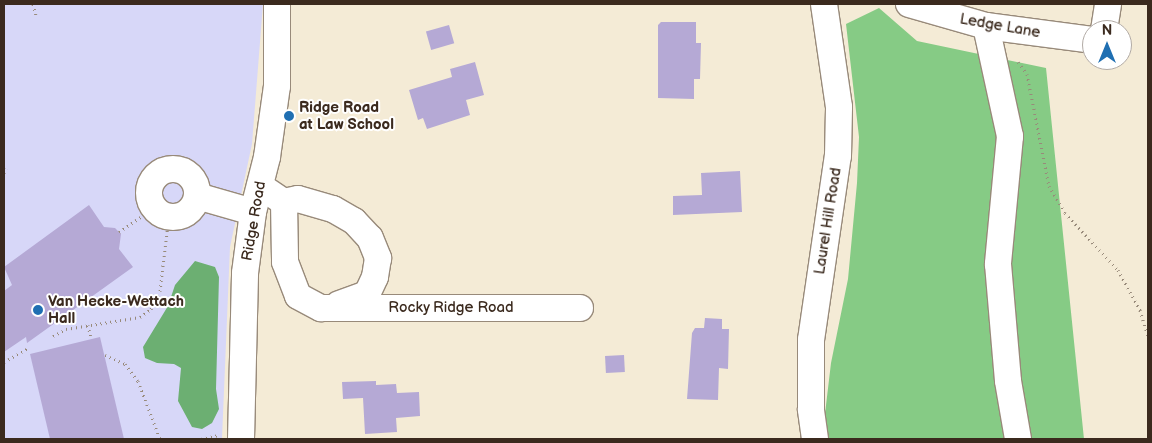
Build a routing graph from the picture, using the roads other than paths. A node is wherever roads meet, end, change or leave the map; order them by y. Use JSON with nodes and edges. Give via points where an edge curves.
{"nodes":[{"id":1,"x":277,"y":4,"type":"edge"},
{"id":2,"x":824,"y":4,"type":"edge"},
{"id":3,"x":909,"y":4,"type":"edge"},
{"id":4,"x":1108,"y":4,"type":"edge"},
{"id":5,"x":1106,"y":20,"type":"edge"},
{"id":6,"x":986,"y":26,"type":"junction"},
{"id":7,"x":1082,"y":39,"type":"edge"},
{"id":8,"x":260,"y":186,"type":"junction"},
{"id":9,"x":197,"y":196,"type":"junction"},
{"id":10,"x":284,"y":202,"type":"junction"},
{"id":11,"x":253,"y":212,"type":"junction"},
{"id":12,"x":321,"y":308,"type":"junction"},
{"id":13,"x":580,"y":308,"type":"dead end"},
{"id":14,"x":233,"y":436,"type":"edge"},
{"id":15,"x":815,"y":439,"type":"edge"},
{"id":16,"x":1018,"y":439,"type":"edge"}],
"edges":[{"from":1,"to":8,"type":"street","name":"Ridge Road","via":[[277,86]]},
{"from":2,"to":15,"type":"street","name":"Laurel Hill Road","via":[[839,107],[838,156],[811,340],[811,408]]},
{"from":3,"to":6,"type":"street","name":"Ledge Lane"},
{"from":4,"to":5,"type":"street"},
{"from":6,"to":7,"type":"street","name":"Ledge Lane"},
{"from":6,"to":16,"type":"street","via":[[1010,136],[998,274],[1008,381]]},
{"from":8,"to":10,"type":"street"},
{"from":8,"to":11,"type":"street","name":"Ridge Road"},
{"from":9,"to":9,"type":"street","via":[[195,183],[186,172],[166,170],[152,183],[150,196],[162,212],[187,212]]},
{"from":9,"to":11,"type":"street"},
{"from":10,"to":12,"type":"street","name":"Rocky Ridge Road","via":[[283,247],[290,280],[298,296]]},
{"from":10,"to":12,"type":"street","name":"Rocky Ridge Road","via":[[298,199],[314,203],[354,221],[370,238],[378,258],[375,277],[367,294]]},
{"from":11,"to":14,"type":"street","name":"Ridge Road"},
{"from":12,"to":13,"type":"street","name":"Rocky Ridge Road"}]}
